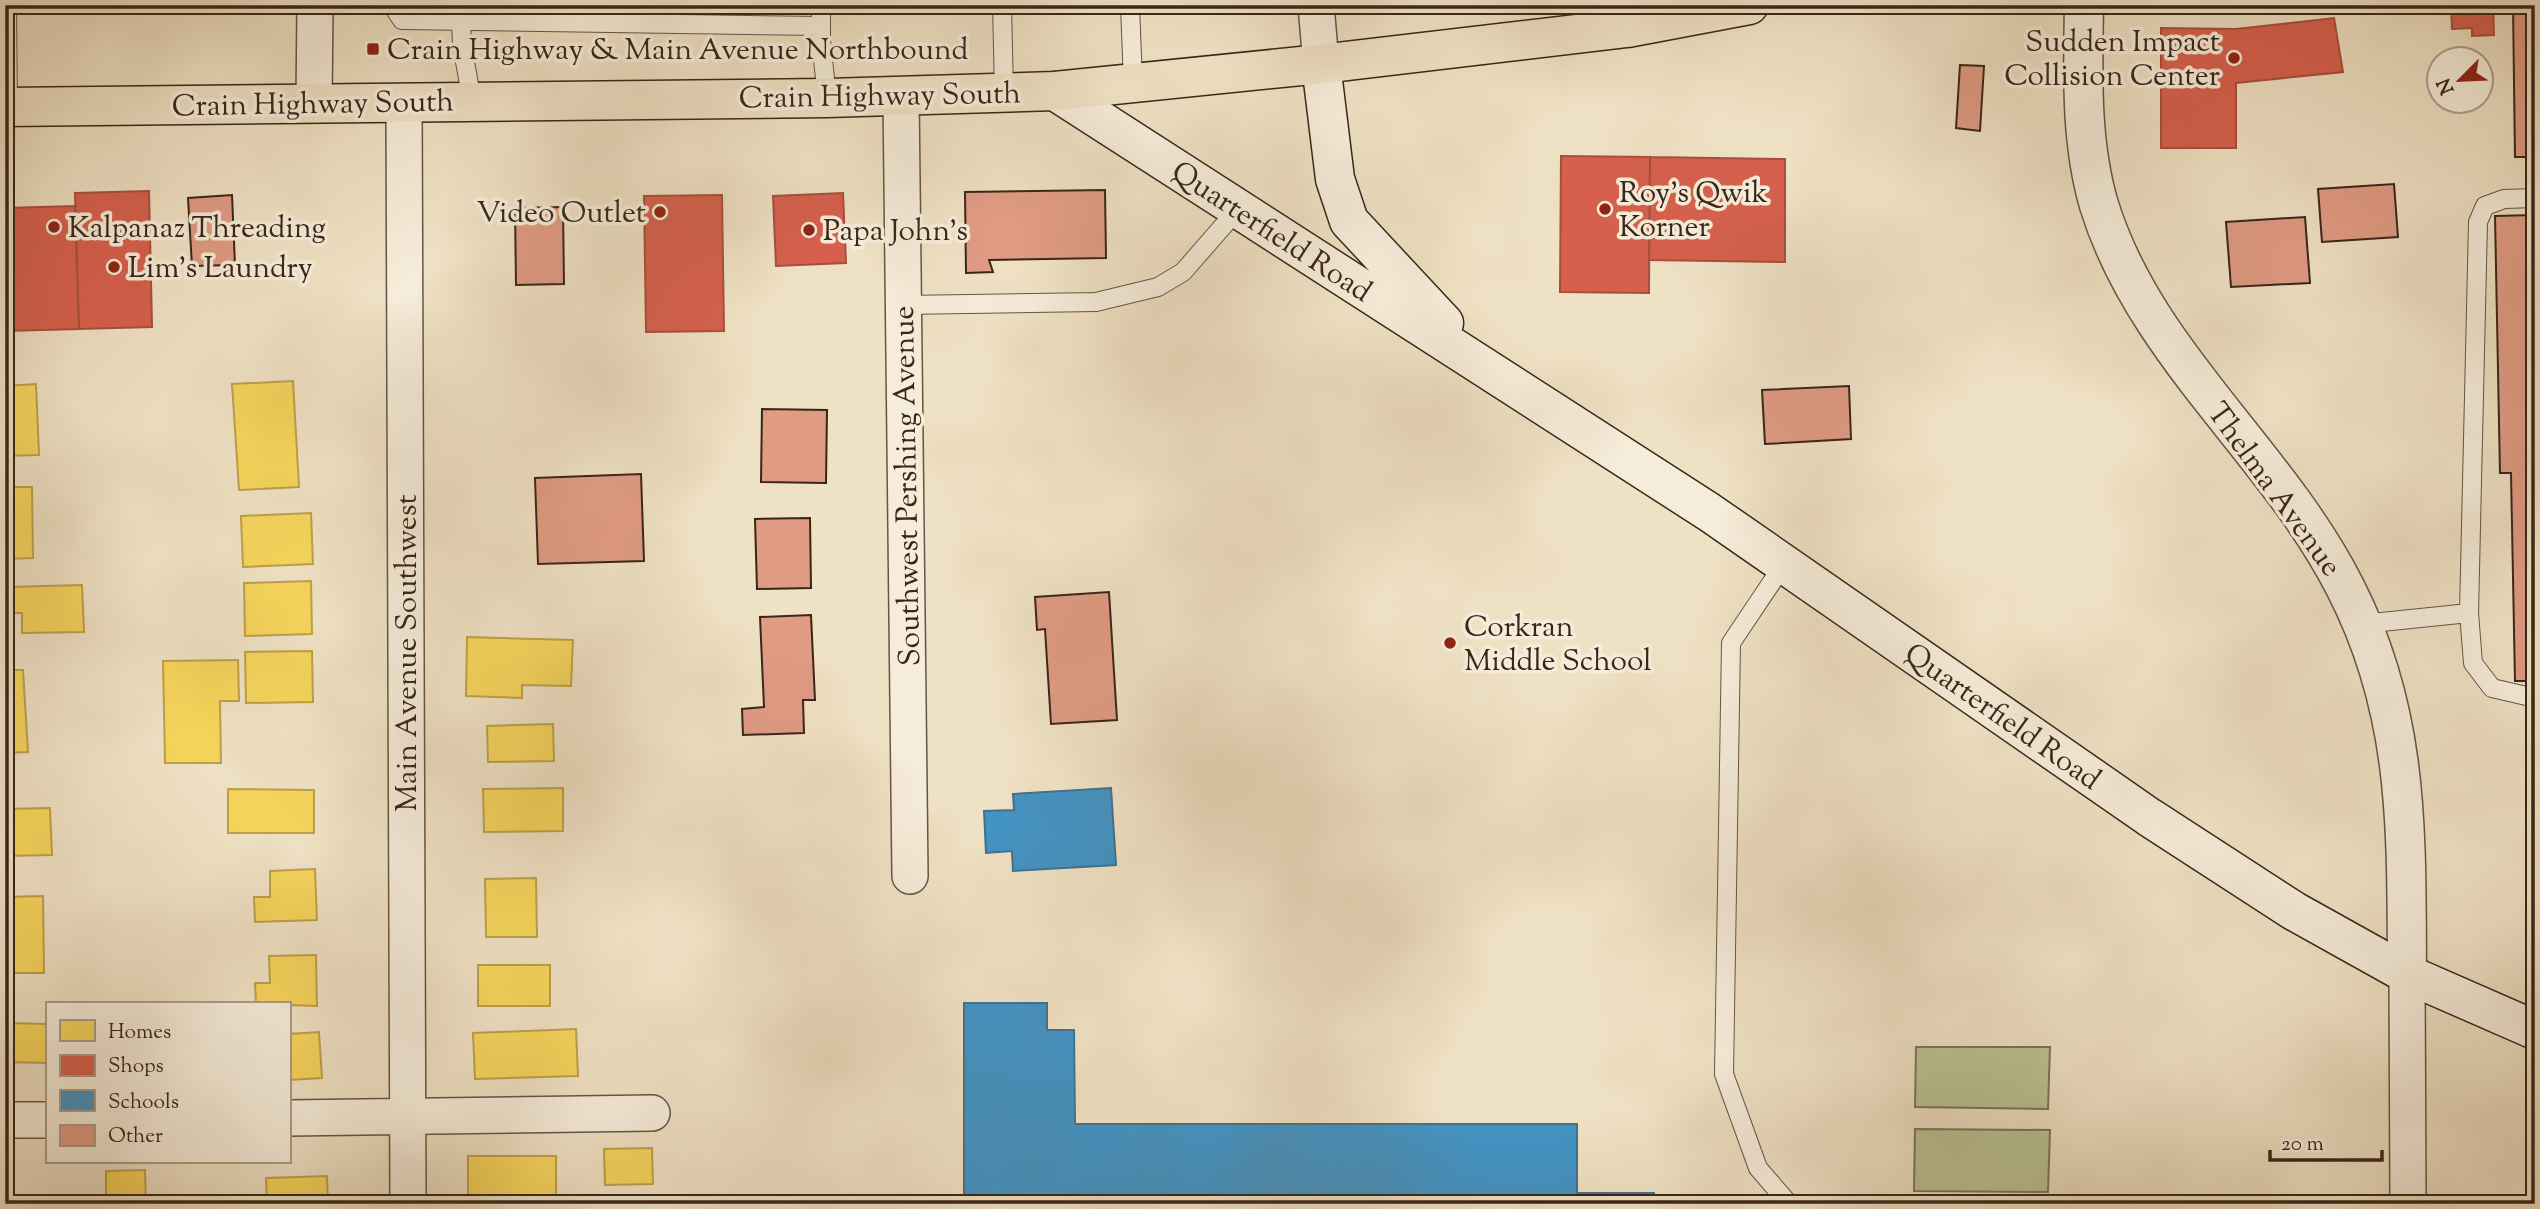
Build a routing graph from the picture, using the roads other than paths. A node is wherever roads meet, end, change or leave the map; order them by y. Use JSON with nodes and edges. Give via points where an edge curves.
{"nodes":[{"id":1,"x":7,"y":5,"type":"edge"},
{"id":2,"x":315,"y":5,"type":"edge"},
{"id":3,"x":392,"y":5,"type":"edge"},
{"id":4,"x":821,"y":5,"type":"edge"},
{"id":5,"x":1002,"y":5,"type":"edge"},
{"id":6,"x":1130,"y":5,"type":"edge"},
{"id":7,"x":1316,"y":5,"type":"edge"},
{"id":8,"x":2084,"y":5,"type":"edge"},
{"id":9,"x":1745,"y":6,"type":"edge"},
{"id":10,"x":1625,"y":17,"type":"edge"},
{"id":11,"x":461,"y":21,"type":"junction"},
{"id":12,"x":821,"y":26,"type":"junction"},
{"id":13,"x":1321,"y":64,"type":"junction"},
{"id":14,"x":1133,"y":83,"type":"junction"},
{"id":15,"x":1055,"y":91,"type":"junction"},
{"id":16,"x":1004,"y":92,"type":"junction"},
{"id":17,"x":901,"y":96,"type":"junction"},
{"id":18,"x":827,"y":98,"type":"junction"},
{"id":19,"x":472,"y":101,"type":"junction"},
{"id":20,"x":404,"y":102,"type":"junction"},
{"id":21,"x":314,"y":103,"type":"junction"},
{"id":22,"x":6,"y":107,"type":"edge"},
{"id":23,"x":2535,"y":198,"type":"edge"},
{"id":24,"x":1238,"y":209,"type":"junction"},
{"id":25,"x":903,"y":305,"type":"junction"},
{"id":26,"x":1489,"y":370,"type":"junction"},
{"id":27,"x":1784,"y":564,"type":"junction"},
{"id":28,"x":2469,"y":613,"type":"junction"},
{"id":29,"x":2362,"y":624,"type":"junction"},
{"id":30,"x":2535,"y":698,"type":"edge"},
{"id":31,"x":910,"y":876,"type":"dead end"},
{"id":32,"x":2407,"y":975,"type":"junction"},
{"id":33,"x":2535,"y":1030,"type":"edge"},
{"id":34,"x":652,"y":1113,"type":"dead end"},
{"id":35,"x":290,"y":1118,"type":"edge"},
{"id":36,"x":408,"y":1118,"type":"junction"},
{"id":37,"x":5,"y":1120,"type":"edge"},
{"id":38,"x":46,"y":1120,"type":"edge"},
{"id":39,"x":408,"y":1204,"type":"edge"},
{"id":40,"x":1789,"y":1204,"type":"edge"},
{"id":41,"x":2408,"y":1204,"type":"edge"}],
"edges":[{"from":1,"to":22,"type":"lane"},
{"from":2,"to":21,"type":"street"},
{"from":3,"to":11,"type":"lane","via":[[402,20]]},
{"from":4,"to":12,"type":"lane"},
{"from":5,"to":16,"type":"lane"},
{"from":6,"to":14,"type":"lane"},
{"from":7,"to":13,"type":"street"},
{"from":8,"to":29,"type":"main road","name":"Thelma Avenue","via":[[2087,138],[2099,204],[2113,243],[2175,351],[2324,549]]},
{"from":9,"to":10,"type":"main road","name":"Crain Highway South"},
{"from":10,"to":13,"type":"main road","name":"Crain Highway South"},
{"from":11,"to":12,"type":"lane"},
{"from":11,"to":19,"type":"lane"},
{"from":12,"to":18,"type":"lane"},
{"from":13,"to":14,"type":"main road","name":"Crain Highway South"},
{"from":13,"to":26,"type":"main road","name":"Quarterfield Road","via":[[1335,178],[1349,221]]},
{"from":14,"to":15,"type":"main road","name":"Crain Highway South"},
{"from":15,"to":16,"type":"main road","name":"Crain Highway South"},
{"from":15,"to":24,"type":"main road","name":"Quarterfield Road"},
{"from":16,"to":17,"type":"main road","name":"Crain Highway South"},
{"from":17,"to":18,"type":"main road","name":"Crain Highway South"},
{"from":17,"to":25,"type":"street","name":"Southwest Pershing Avenue"},
{"from":18,"to":19,"type":"main road","name":"Crain Highway South"},
{"from":19,"to":20,"type":"main road","name":"Crain Highway South"},
{"from":20,"to":21,"type":"main road","name":"Crain Highway South"},
{"from":20,"to":36,"type":"street","name":"Main Avenue Southwest"},
{"from":21,"to":22,"type":"main road","name":"Crain Highway South"},
{"from":23,"to":28,"type":"lane","via":[[2504,199],[2485,206],[2478,222]]},
{"from":24,"to":25,"type":"lane","via":[[1183,272],[1157,287],[1096,302]]},
{"from":24,"to":26,"type":"main road","name":"Quarterfield Road"},
{"from":25,"to":31,"type":"street","name":"Southwest Pershing Avenue"},
{"from":26,"to":27,"type":"main road","name":"Quarterfield Road"},
{"from":27,"to":32,"type":"main road","name":"Quarterfield Road","via":[[2149,817],[2304,917]]},
{"from":27,"to":40,"type":"lane","via":[[1731,643],[1724,1074],[1758,1168]]},
{"from":28,"to":29,"type":"lane"},
{"from":28,"to":30,"type":"lane","via":[[2473,663],[2492,688]]},
{"from":29,"to":32,"type":"main road","name":"Thelma Avenue","via":[[2387,695],[2399,754],[2406,840]]},
{"from":32,"to":33,"type":"main road","name":"Quarterfield Road"},
{"from":32,"to":41,"type":"street","name":"Thelma Avenue"},
{"from":34,"to":36,"type":"street"},
{"from":35,"to":36,"type":"street"},
{"from":36,"to":39,"type":"street","name":"Main Avenue Southwest"},
{"from":37,"to":38,"type":"street"}]}
